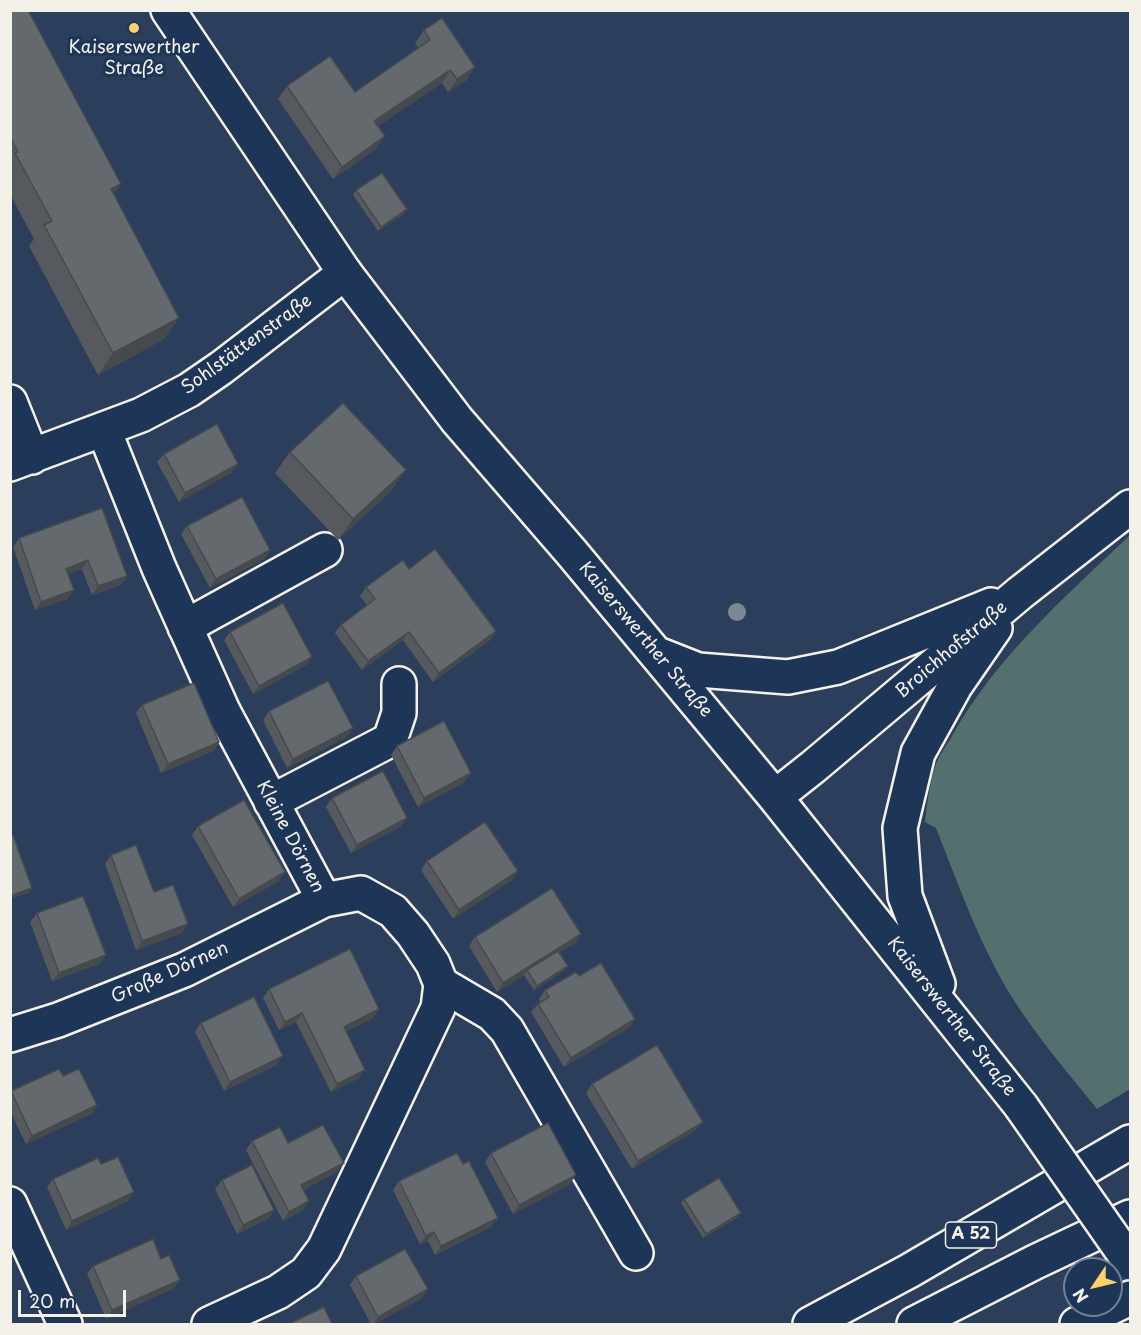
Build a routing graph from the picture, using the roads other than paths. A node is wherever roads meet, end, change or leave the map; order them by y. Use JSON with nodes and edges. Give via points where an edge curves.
{"nodes":[{"id":1,"x":168,"y":10,"type":"edge"},
{"id":2,"x":345,"y":273,"type":"junction"},
{"id":3,"x":10,"y":402,"type":"edge"},
{"id":4,"x":104,"y":430,"type":"junction"},
{"id":5,"x":21,"y":461,"type":"edge"},
{"id":6,"x":1131,"y":507,"type":"edge"},
{"id":7,"x":325,"y":550,"type":"dead end"},
{"id":8,"x":1020,"y":593,"type":"junction"},
{"id":9,"x":185,"y":627,"type":"junction"},
{"id":10,"x":657,"y":654,"type":"junction"},
{"id":11,"x":399,"y":684,"type":"dead end"},
{"id":12,"x":775,"y":796,"type":"junction"},
{"id":13,"x":272,"y":802,"type":"junction"},
{"id":14,"x":324,"y":900,"type":"junction"},
{"id":15,"x":441,"y":984,"type":"junction"},
{"id":16,"x":948,"y":1011,"type":"junction"},
{"id":17,"x":10,"y":1035,"type":"edge"},
{"id":18,"x":1131,"y":1142,"type":"edge"},
{"id":19,"x":10,"y":1204,"type":"edge"},
{"id":20,"x":1131,"y":1217,"type":"edge"},
{"id":21,"x":636,"y":1253,"type":"dead end"},
{"id":22,"x":1131,"y":1262,"type":"edge"},
{"id":23,"x":1129,"y":1299,"type":"edge"},
{"id":24,"x":65,"y":1324,"type":"edge"},
{"id":25,"x":209,"y":1324,"type":"edge"},
{"id":26,"x":810,"y":1324,"type":"edge"},
{"id":27,"x":914,"y":1324,"type":"edge"},
{"id":28,"x":1077,"y":1324,"type":"edge"}],
"edges":[{"from":1,"to":2,"type":"main road","name":"Kaiserswerther Straße"},
{"from":2,"to":4,"type":"main road","name":"Sohlstättenstraße","via":[[189,390]]},
{"from":2,"to":10,"type":"main road","name":"Kaiserswerther Straße","via":[[457,420]]},
{"from":3,"to":5,"type":"main road"},
{"from":4,"to":5,"type":"main road","name":"Sohlstättenstraße"},
{"from":4,"to":9,"type":"main road","name":"Kleine Dörnen"},
{"from":6,"to":8,"type":"main road","name":"Broichhofstraße"},
{"from":7,"to":9,"type":"main road"},
{"from":8,"to":10,"type":"main road","via":[[838,667],[788,677],[698,670]]},
{"from":8,"to":12,"type":"main road","name":"Broichhofstraße"},
{"from":8,"to":16,"type":"main road","via":[[955,686],[918,753],[900,828],[905,896]]},
{"from":9,"to":13,"type":"main road","name":"Kleine Dörnen","via":[[223,711]]},
{"from":10,"to":12,"type":"main road","name":"Kaiserswerther Straße"},
{"from":11,"to":13,"type":"main road","via":[[399,712],[390,740]]},
{"from":12,"to":16,"type":"main road","name":"Kaiserswerther Straße"},
{"from":13,"to":14,"type":"main road","name":"Kleine Dörnen"},
{"from":14,"to":15,"type":"main road","name":"Kleine Dörnen","via":[[361,893],[393,911],[428,957]]},
{"from":14,"to":17,"type":"main road","name":"Große Dörnen","via":[[184,970]]},
{"from":15,"to":21,"type":"main road","via":[[492,1014],[507,1030]]},
{"from":15,"to":25,"type":"main road","via":[[438,1008],[324,1249],[306,1273],[278,1292]]},
{"from":16,"to":22,"type":"main road","name":"Kaiserswerther Straße","bridge":true,"via":[[1021,1106]]},
{"from":18,"to":26,"type":"main road","number":"A 52"},
{"from":19,"to":24,"type":"main road"},
{"from":20,"to":27,"type":"main road"},
{"from":23,"to":28,"type":"main road"}]}
